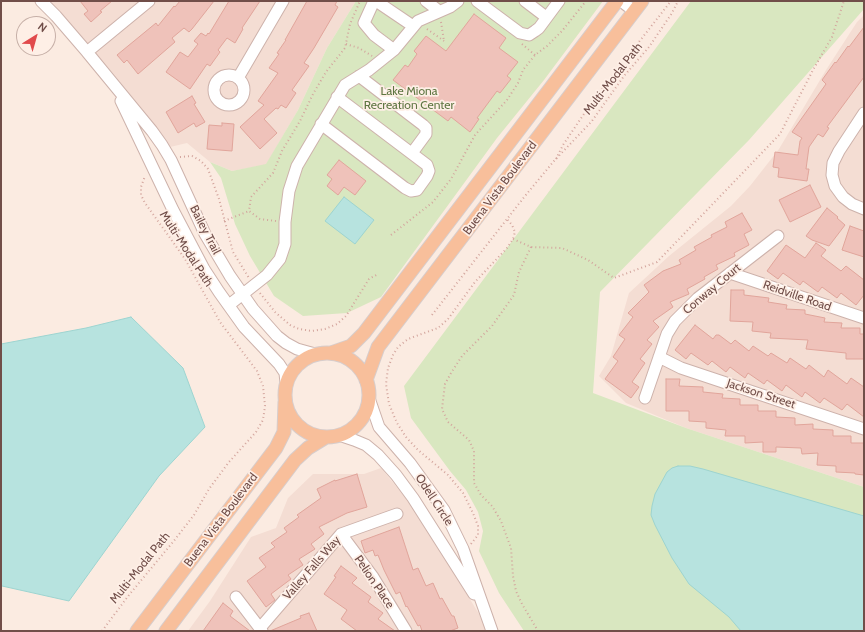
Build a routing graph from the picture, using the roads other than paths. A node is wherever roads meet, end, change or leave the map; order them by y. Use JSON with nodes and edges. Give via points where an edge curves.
{"nodes":[{"id":1,"x":41,"y":1,"type":"edge"},
{"id":2,"x":149,"y":1,"type":"edge"},
{"id":3,"x":282,"y":1,"type":"edge"},
{"id":4,"x":375,"y":1,"type":"edge"},
{"id":5,"x":426,"y":1,"type":"edge"},
{"id":6,"x":458,"y":1,"type":"edge"},
{"id":7,"x":477,"y":1,"type":"edge"},
{"id":8,"x":525,"y":1,"type":"edge"},
{"id":9,"x":559,"y":1,"type":"edge"},
{"id":10,"x":617,"y":1,"type":"edge"},
{"id":11,"x":621,"y":1,"type":"edge"},
{"id":12,"x":638,"y":6,"type":"edge"},
{"id":13,"x":441,"y":17,"type":"junction"},
{"id":14,"x":546,"y":17,"type":"junction"},
{"id":15,"x":413,"y":26,"type":"junction"},
{"id":16,"x":394,"y":50,"type":"junction"},
{"id":17,"x":87,"y":52,"type":"junction"},
{"id":18,"x":359,"y":76,"type":"junction"},
{"id":19,"x":238,"y":78,"type":"dead end"},
{"id":20,"x":110,"y":81,"type":"junction"},
{"id":21,"x":337,"y":97,"type":"junction"},
{"id":22,"x":864,"y":113,"type":"edge"},
{"id":23,"x":321,"y":124,"type":"junction"},
{"id":24,"x":412,"y":153,"type":"junction"},
{"id":25,"x":864,"y":209,"type":"edge"},
{"id":26,"x":778,"y":236,"type":"dead end"},
{"id":27,"x":730,"y":273,"type":"junction"},
{"id":28,"x":243,"y":294,"type":"junction"},
{"id":29,"x":229,"y":305,"type":"junction"},
{"id":30,"x":864,"y":318,"type":"edge"},
{"id":31,"x":327,"y":353,"type":"junction"},
{"id":32,"x":659,"y":357,"type":"junction"},
{"id":33,"x":366,"y":380,"type":"junction"},
{"id":34,"x":286,"y":383,"type":"junction"},
{"id":35,"x":369,"y":398,"type":"junction"},
{"id":36,"x":645,"y":398,"type":"dead end"},
{"id":37,"x":285,"y":402,"type":"junction"},
{"id":38,"x":864,"y":429,"type":"edge"},
{"id":39,"x":333,"y":436,"type":"junction"},
{"id":40,"x":397,"y":514,"type":"dead end"},
{"id":41,"x":340,"y":534,"type":"junction"},
{"id":42,"x":236,"y":597,"type":"dead end"},
{"id":43,"x":484,"y":611,"type":"junction"},
{"id":44,"x":261,"y":630,"type":"edge"},
{"id":45,"x":137,"y":631,"type":"edge"},
{"id":46,"x":166,"y":631,"type":"edge"},
{"id":47,"x":406,"y":631,"type":"edge"},
{"id":48,"x":492,"y":631,"type":"edge"}],
"edges":[{"from":1,"to":17,"type":"street","name":"Bailey Trail"},
{"from":2,"to":17,"type":"street"},
{"from":3,"to":19,"type":"street"},
{"from":4,"to":15,"type":"street"},
{"from":4,"to":16,"type":"street","via":[[364,23],[374,35]]},
{"from":5,"to":13,"type":"street"},
{"from":6,"to":13,"type":"street"},
{"from":7,"to":14,"type":"street","via":[[520,33],[529,35]]},
{"from":8,"to":14,"type":"street"},
{"from":9,"to":14,"type":"street"},
{"from":10,"to":31,"type":"main road","name":"Buena Vista Boulevard","via":[[364,333],[351,346]]},
{"from":11,"to":12,"type":"street"},
{"from":12,"to":33,"type":"main road","name":"Buena Vista Boulevard","via":[[378,347]]},
{"from":13,"to":15,"type":"street","via":[[418,21]]},
{"from":15,"to":16,"type":"street"},
{"from":16,"to":18,"type":"street"},
{"from":17,"to":20,"type":"street","name":"Bailey Trail"},
{"from":18,"to":21,"type":"street","via":[[345,85]]},
{"from":18,"to":24,"type":"street","via":[[426,128],[426,134]]},
{"from":20,"to":28,"type":"street","name":"Bailey Trail","via":[[152,130],[171,160],[206,234]]},
{"from":20,"to":29,"type":"street","name":"Bailey Trail","via":[[190,243]]},
{"from":21,"to":23,"type":"street"},
{"from":21,"to":24,"type":"street"},
{"from":22,"to":25,"type":"street","via":[[839,151],[833,163],[832,175],[835,186],[843,197]]},
{"from":23,"to":24,"type":"street","via":[[411,191],[417,190],[429,171]]},
{"from":23,"to":28,"type":"street","via":[[297,166],[289,191],[285,244],[280,259],[268,275]]},
{"from":26,"to":27,"type":"street","name":"Conway Court"},
{"from":27,"to":30,"type":"street","name":"Reidville Road"},
{"from":27,"to":32,"type":"street","name":"Conway Court","via":[[698,298],[675,321],[667,334]]},
{"from":28,"to":29,"type":"street"},
{"from":28,"to":31,"type":"street","name":"Bailey Trail","via":[[253,309],[286,343],[314,354]]},
{"from":29,"to":34,"type":"street","name":"Bailey Trail","via":[[244,327],[279,364],[285,374]]},
{"from":31,"to":33,"type":"main road","name":"Buena Vista Boulevard","via":[[353,361]]},
{"from":31,"to":34,"type":"main road","name":"Buena Vista Boulevard","via":[[310,356],[300,362]]},
{"from":32,"to":36,"type":"street","name":"Conway Court"},
{"from":32,"to":38,"type":"street","name":"Jackson Street","via":[[681,368]]},
{"from":33,"to":35,"type":"main road","name":"Buena Vista Boulevard"},
{"from":34,"to":37,"type":"main road","name":"Buena Vista Boulevard"},
{"from":35,"to":39,"type":"main road","name":"Buena Vista Boulevard","via":[[360,422],[351,430]]},
{"from":35,"to":43,"type":"street","name":"Odell Circle","via":[[379,427],[410,463],[444,510],[463,549]]},
{"from":37,"to":39,"type":"main road","name":"Buena Vista Boulevard","via":[[290,416],[300,427],[312,434]]},
{"from":37,"to":45,"type":"main road","name":"Buena Vista Boulevard","via":[[284,432],[276,448]]},
{"from":39,"to":43,"type":"street","name":"Odell Circle","via":[[366,445],[396,475]]},
{"from":39,"to":46,"type":"main road","name":"Buena Vista Boulevard","via":[[308,448],[295,460]]},
{"from":40,"to":41,"type":"street","name":"Valley Falls Way"},
{"from":41,"to":44,"type":"street","name":"Valley Falls Way"},
{"from":41,"to":47,"type":"street","name":"Pelion Place","via":[[374,577]]},
{"from":42,"to":44,"type":"street"},
{"from":43,"to":48,"type":"street","name":"Odell Circle"}]}
